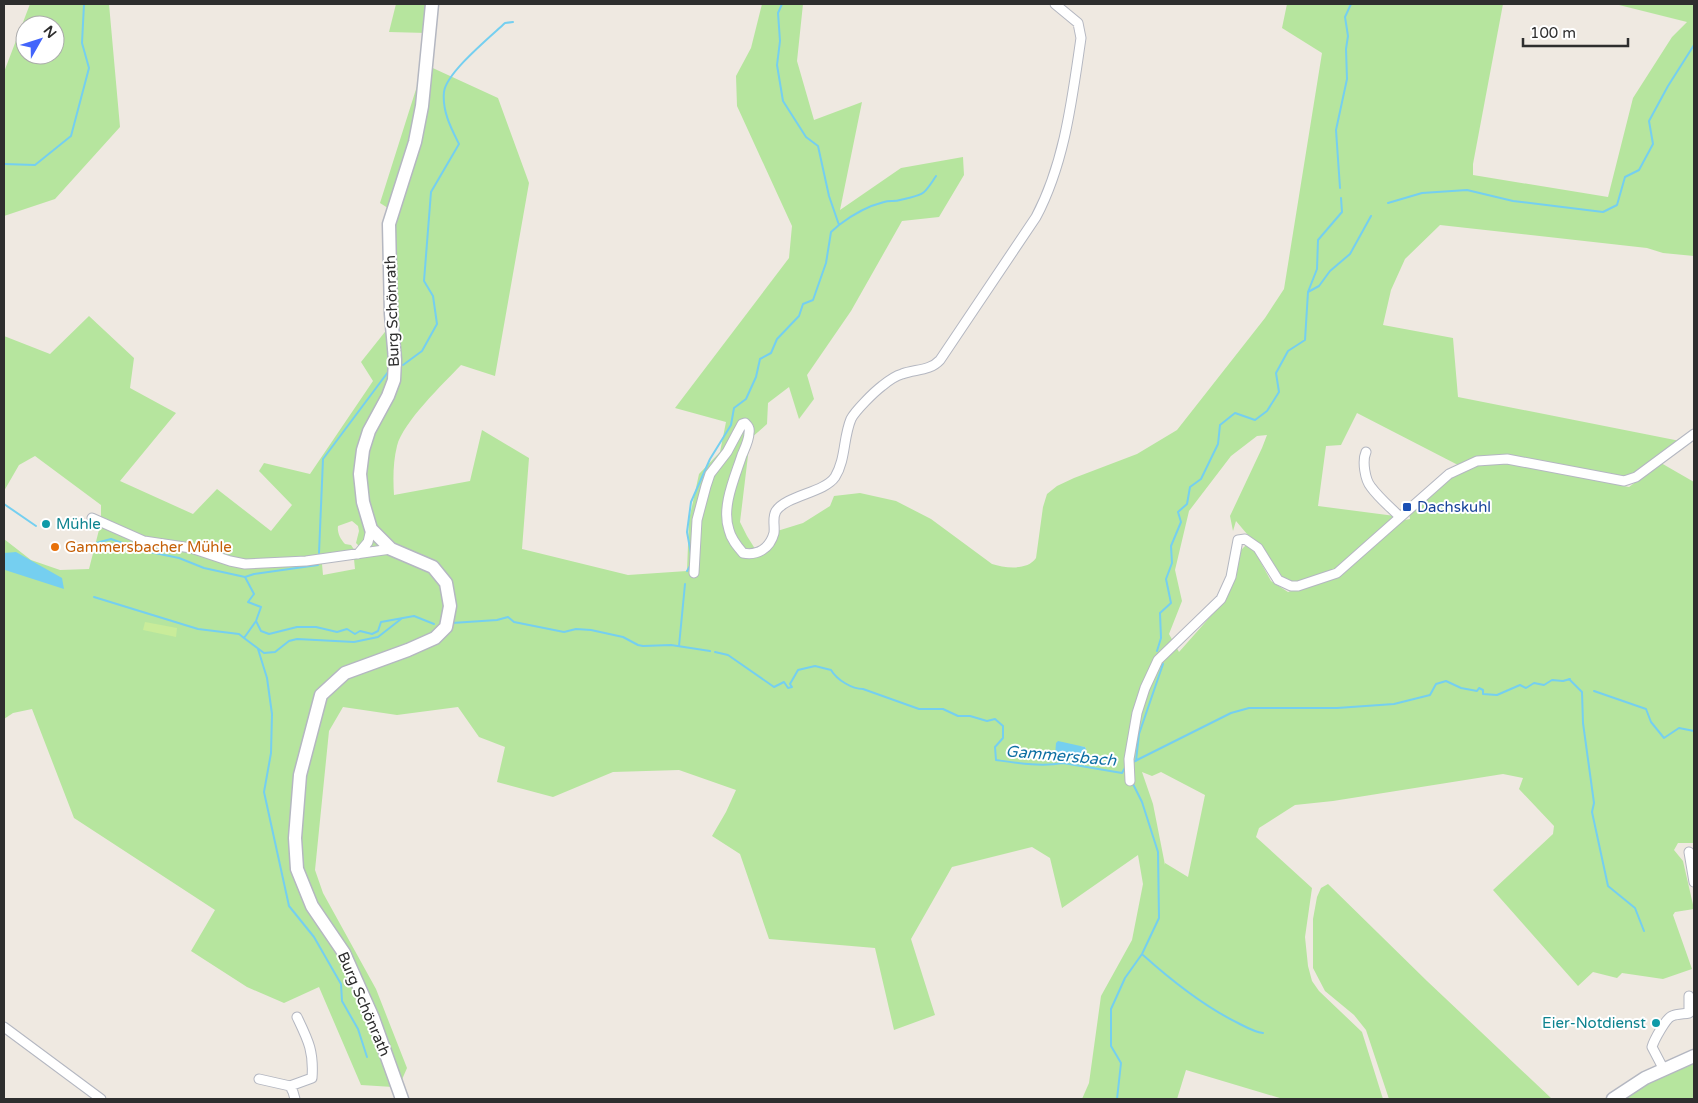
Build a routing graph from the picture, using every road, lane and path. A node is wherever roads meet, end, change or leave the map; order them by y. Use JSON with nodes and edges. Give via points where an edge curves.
{"nodes":[{"id":1,"x":432,"y":4,"type":"edge"},
{"id":2,"x":1055,"y":4,"type":"edge"},
{"id":3,"x":1694,"y":434,"type":"edge"},
{"id":4,"x":1366,"y":452,"type":"dead end"},
{"id":5,"x":1400,"y":517,"type":"junction"},
{"id":6,"x":92,"y":518,"type":"dead end"},
{"id":7,"x":371,"y":529,"type":"junction"},
{"id":8,"x":391,"y":549,"type":"junction"},
{"id":9,"x":357,"y":554,"type":"junction"},
{"id":10,"x":694,"y":573,"type":"dead end"},
{"id":11,"x":1130,"y":781,"type":"dead end"},
{"id":12,"x":1689,"y":852,"type":"dead end"},
{"id":13,"x":1694,"y":882,"type":"edge"},
{"id":14,"x":1690,"y":996,"type":"dead end"},
{"id":15,"x":297,"y":1017,"type":"dead end"},
{"id":16,"x":4,"y":1027,"type":"edge"},
{"id":17,"x":1694,"y":1056,"type":"edge"},
{"id":18,"x":1664,"y":1068,"type":"junction"},
{"id":19,"x":259,"y":1079,"type":"dead end"},
{"id":20,"x":290,"y":1086,"type":"junction"},
{"id":21,"x":102,"y":1099,"type":"edge"},
{"id":22,"x":295,"y":1099,"type":"edge"},
{"id":23,"x":402,"y":1099,"type":"edge"},
{"id":24,"x":1614,"y":1099,"type":"edge"}],
"edges":[{"from":1,"to":7,"type":"street","name":"Burg Schönrath","via":[[422,106],[415,142],[389,224],[394,380],[369,431],[360,474],[363,502]]},
{"from":2,"to":10,"type":"street","via":[[1078,23],[1081,38],[1065,139],[1042,205],[1031,224],[940,360],[930,367],[889,380],[855,413],[848,427],[843,461],[834,479],[779,506],[773,516],[774,532],[765,548],[753,555],[743,554],[728,529],[727,515],[736,472],[749,434],[749,427],[742,424],[710,474],[706,486],[697,520]]},
{"from":3,"to":5,"type":"street","via":[[1636,477],[1624,482],[1507,459],[1477,461],[1449,474]]},
{"from":4,"to":5,"type":"street","via":[[1364,465],[1369,486]]},
{"from":5,"to":11,"type":"street","via":[[1336,573],[1298,586],[1278,580],[1258,548],[1245,538],[1238,540],[1232,577],[1222,599],[1158,660],[1137,714],[1129,759]]},
{"from":6,"to":9,"type":"street","via":[[144,541],[191,548],[245,564]]},
{"from":7,"to":8,"type":"street","name":"Burg Schönrath"},
{"from":7,"to":9,"type":"street","via":[[368,542]]},
{"from":8,"to":9,"type":"street"},
{"from":8,"to":23,"type":"street","name":"Burg Schönrath","via":[[433,567],[446,583],[450,606],[446,627],[435,638],[345,673],[321,695],[300,775],[296,838],[300,878],[312,906],[344,953],[373,1018]]},
{"from":12,"to":13,"type":"street"},
{"from":14,"to":18,"type":"street","via":[[1689,1013],[1668,1019],[1653,1042],[1652,1047]]},
{"from":15,"to":20,"type":"street","via":[[310,1044],[312,1078]]},
{"from":16,"to":21,"type":"street"},
{"from":17,"to":18,"type":"street"},
{"from":18,"to":24,"type":"street"},
{"from":19,"to":20,"type":"street"},
{"from":20,"to":22,"type":"street"}]}
